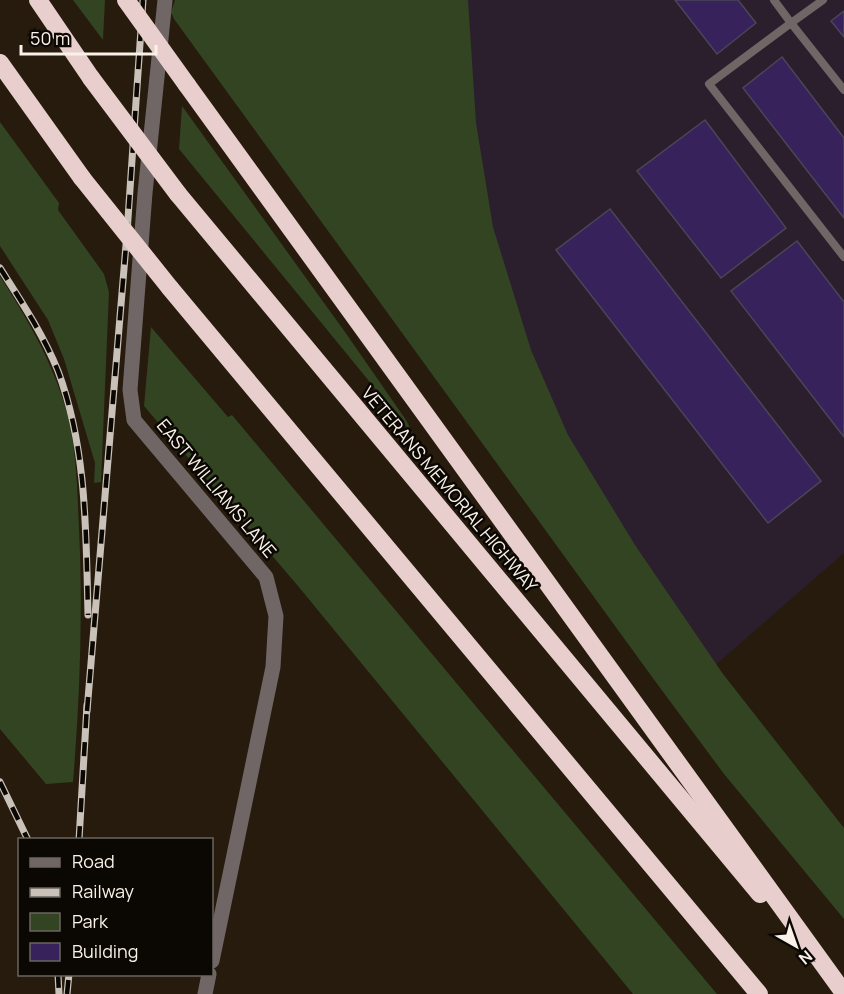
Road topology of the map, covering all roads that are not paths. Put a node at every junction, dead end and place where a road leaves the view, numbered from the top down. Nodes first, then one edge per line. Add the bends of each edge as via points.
1 (38, 0) edge
2 (126, 0) edge
3 (165, 0) edge
4 (774, 0) edge
5 (823, 0) edge
6 (791, 23) junction
7 (0, 63) edge
8 (844, 90) edge
9 (844, 257) edge
10 (213, 956) edge
11 (209, 976) edge
12 (844, 993) edge
13 (205, 994) edge
14 (759, 994) edge

1 - 12 highway, VETERANS MEMORIAL HIGHWAY, bridge via 178,194
2 - 12 highway, bridge
3 - 10 street, EAST WILLIAMS LANE via 130,390 134,420 266,577 276,616 273,667
4 - 6 lane
5 - 6 lane
6 - 8 lane
6 - 9 lane via 709,84
7 - 14 highway, bridge via 82,178 170,288
11 - 13 street

